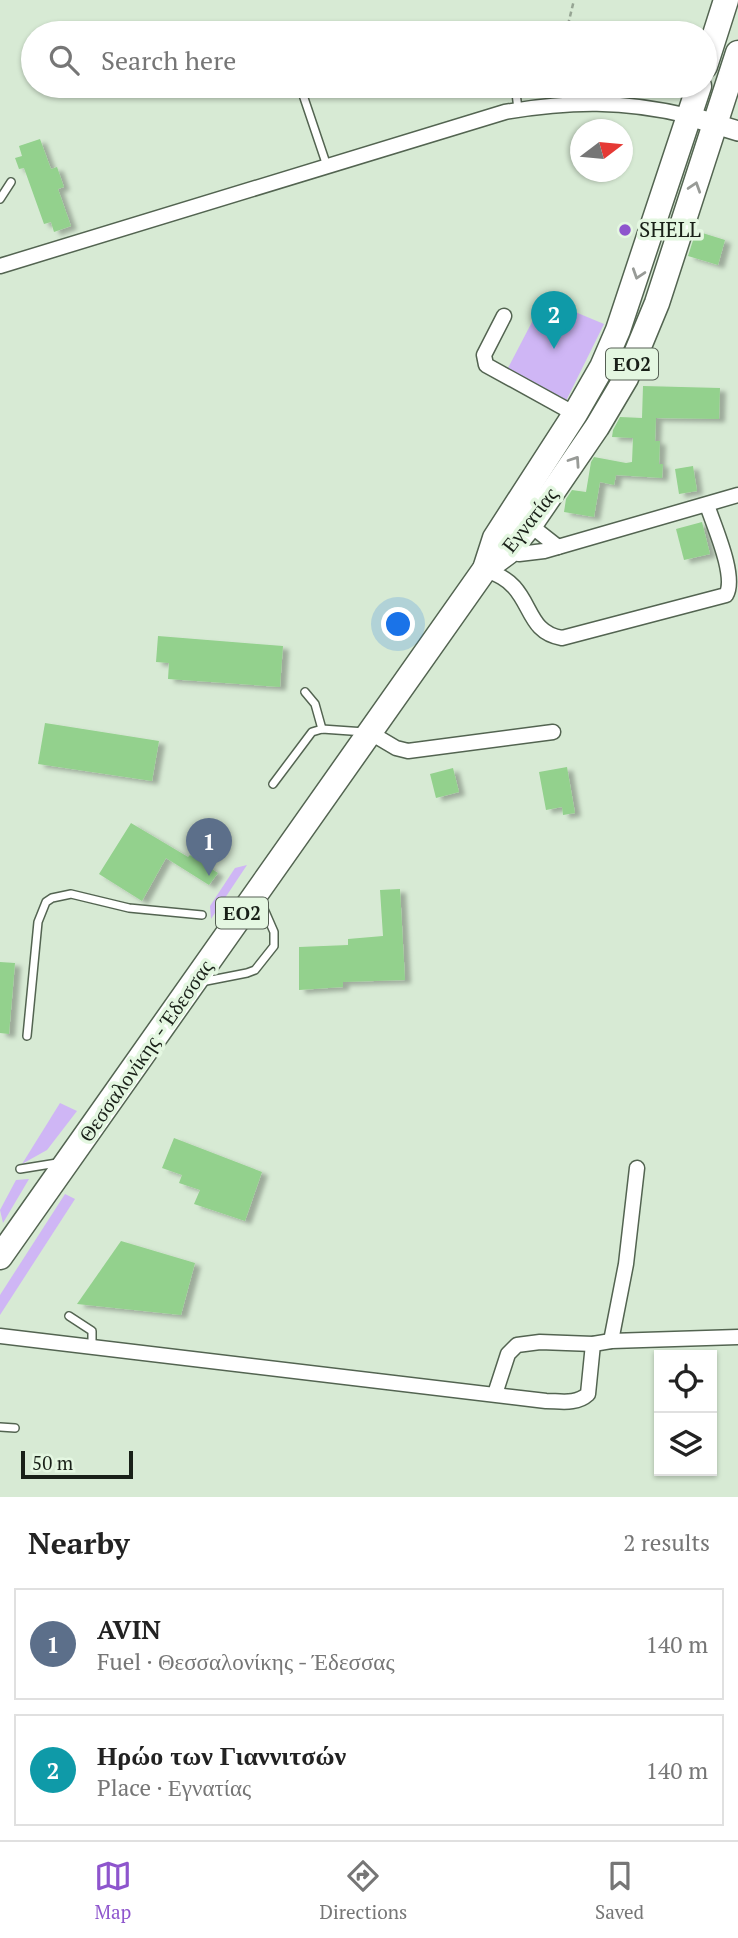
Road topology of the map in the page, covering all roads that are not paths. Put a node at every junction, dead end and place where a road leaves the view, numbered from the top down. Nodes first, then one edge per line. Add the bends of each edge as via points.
1 (726, 0) edge
2 (717, 28) edge
3 (736, 67) edge
4 (304, 98) edge
5 (517, 98) edge
6 (695, 98) edge
7 (518, 110) junction
8 (689, 116) junction
9 (727, 127) edge
10 (327, 166) junction
11 (11, 181) dead end
12 (0, 199) edge
13 (0, 266) edge
14 (504, 316) dead end
15 (575, 414) junction
16 (738, 495) edge
17 (707, 505) junction
18 (530, 525) junction
19 (558, 547) junction
20 (508, 552) junction
21 (485, 569) junction
22 (733, 595) edge
23 (305, 692) dead end
24 (322, 730) junction
25 (369, 732) junction
26 (553, 732) dead end
27 (273, 784) dead end
28 (257, 892) junction
29 (202, 915) dead end
30 (194, 984) junction
31 (27, 1036) dead end
32 (68, 1161) junction
33 (637, 1168) dead end
34 (20, 1169) dead end
35 (0, 1257) edge
36 (69, 1316) dead end
37 (0, 1336) edge
38 (738, 1337) edge
39 (611, 1341) junction
40 (92, 1345) junction
41 (593, 1345) junction
42 (495, 1394) junction
43 (0, 1427) edge
44 (15, 1428) dead end

1 - 2 highway
3 - 9 highway, Εγνατίας / ΕΟ2
4 - 10 lane
5 - 7 lane
6 - 8 highway, Εγνατίας / ΕΟ2
7 - 8 street via 627,104
7 - 10 street
8 - 9 main road
8 -> 15 highway, Εγνατίας / ΕΟ2 via 618,330
18 -> 9 highway, Εγνατίας / ΕΟ2 via 626,378
10 - 13 street
11 - 12 lane
14 - 15 street via 484,355 486,365
15 - 21 highway, Εγνατίας / ΕΟ2 via 495,538
16 - 17 street
17 - 19 street
17 - 22 street
18 - 19 street
18 - 20 highway, Εγνατίας / ΕΟ2
19 - 20 street
20 - 21 highway, Εγνατίας / ΕΟ2
21 - 22 street via 511,584 544,633 562,638
21 - 25 highway, Θεσσαλονίκης - Έδεσσας / ΕΟ2
23 - 24 lane via 315,704
24 - 25 lane
24 - 27 lane via 312,732
25 - 26 street via 408,751
25 - 28 highway, Θεσσαλονίκης - Έδεσσας / ΕΟ2
28 - 30 highway, Θεσσαλονίκης - Έδεσσας / ΕΟ2
28 - 30 lane via 274,932 274,946 247,974
29 - 31 lane via 129,908 71,894 52,898 38,922
30 - 32 highway, Θεσσαλονίκης - Έδεσσας / ΕΟ2
32 - 34 lane
32 - 35 highway, Θεσσαλονίκης - Έδεσσας / ΕΟ2
33 - 39 street
36 - 40 lane via 92,1331
37 - 40 street
38 - 39 street
39 - 41 street
40 - 42 street
41 - 42 street via 517,1345 508,1354
41 - 42 street via 588,1394 582,1399 546,1401
43 - 44 lane

